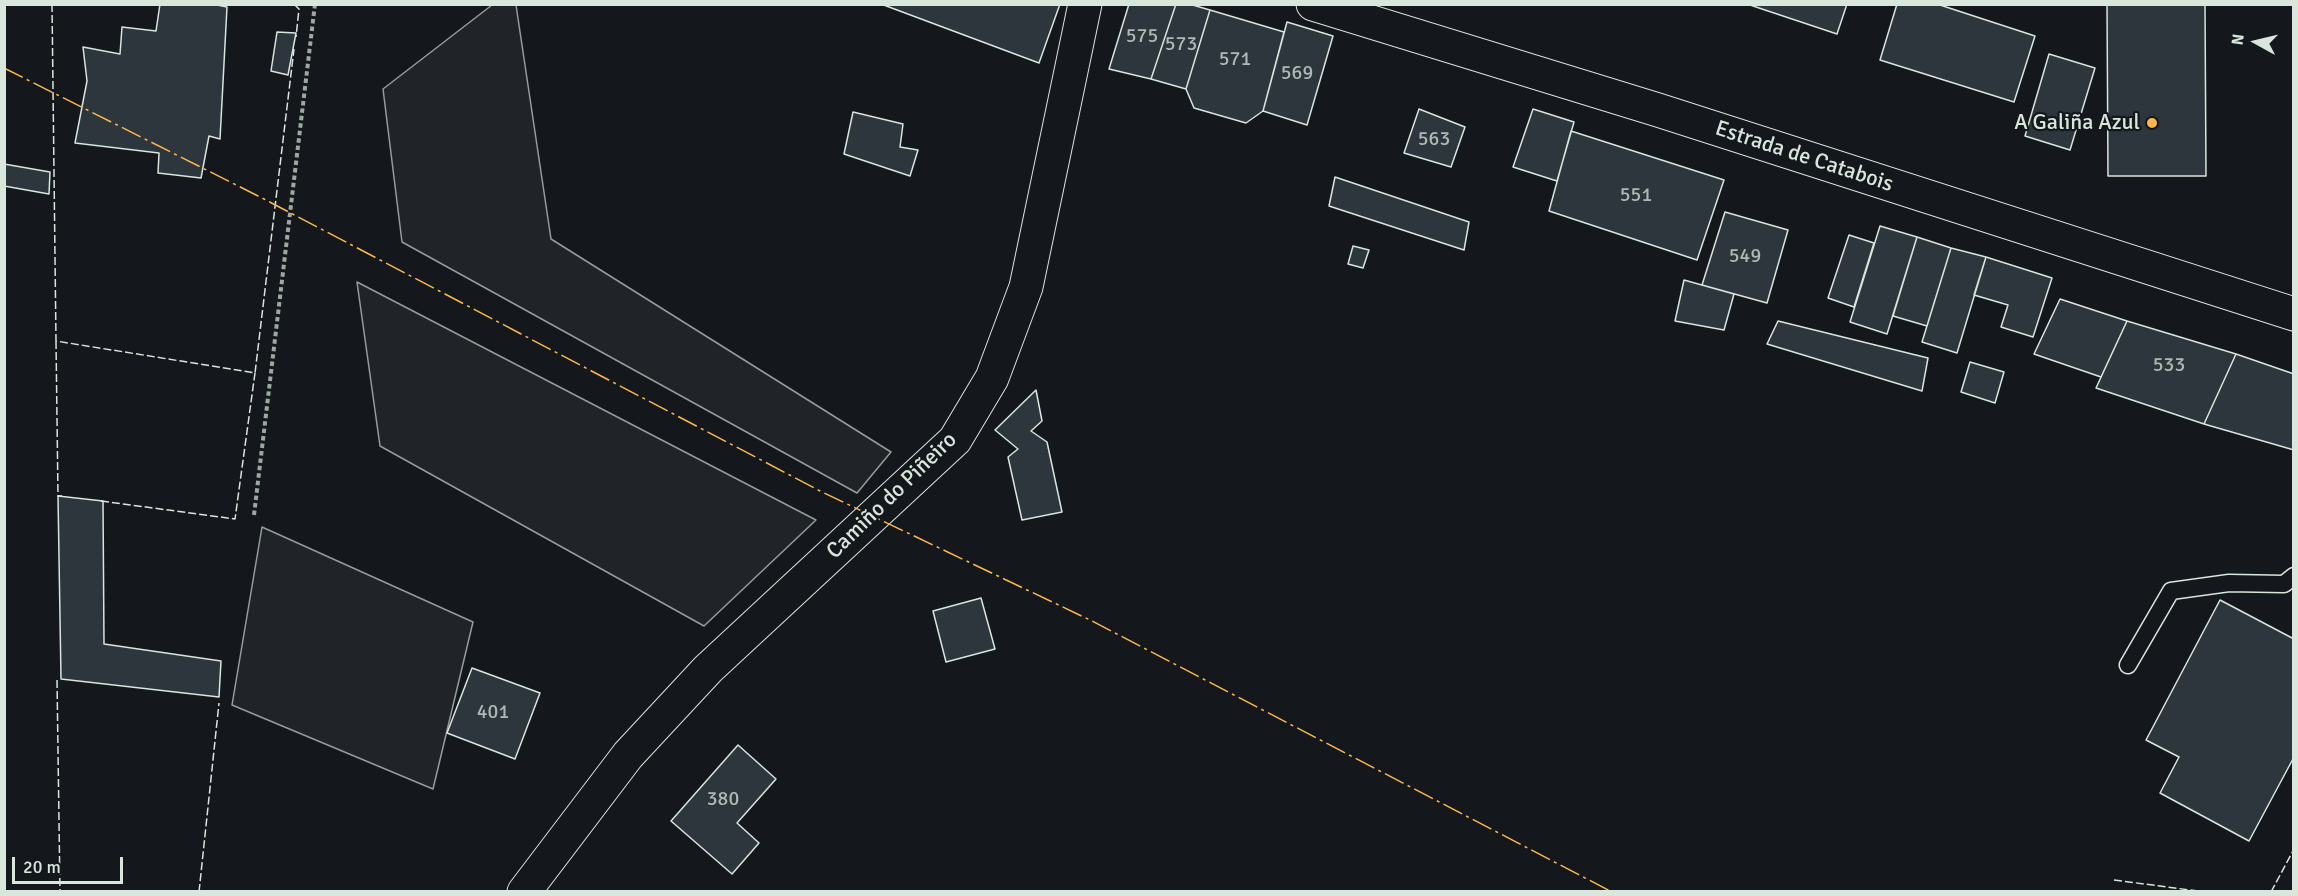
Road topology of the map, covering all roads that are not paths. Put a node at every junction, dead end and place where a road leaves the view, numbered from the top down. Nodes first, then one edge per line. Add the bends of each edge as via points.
1 (1085, 4) edge
2 (1313, 4) edge
3 (2294, 314) edge
4 (2294, 576) edge
5 (2128, 665) dead end
6 (524, 891) edge

1 - 6 street, Camiño do Piñeiro via 1026,287 992,378 955,440 708,669 628,755
2 - 3 street, Estrada de Catabois
4 - 5 lane via 2284,584 2229,583 2171,591

